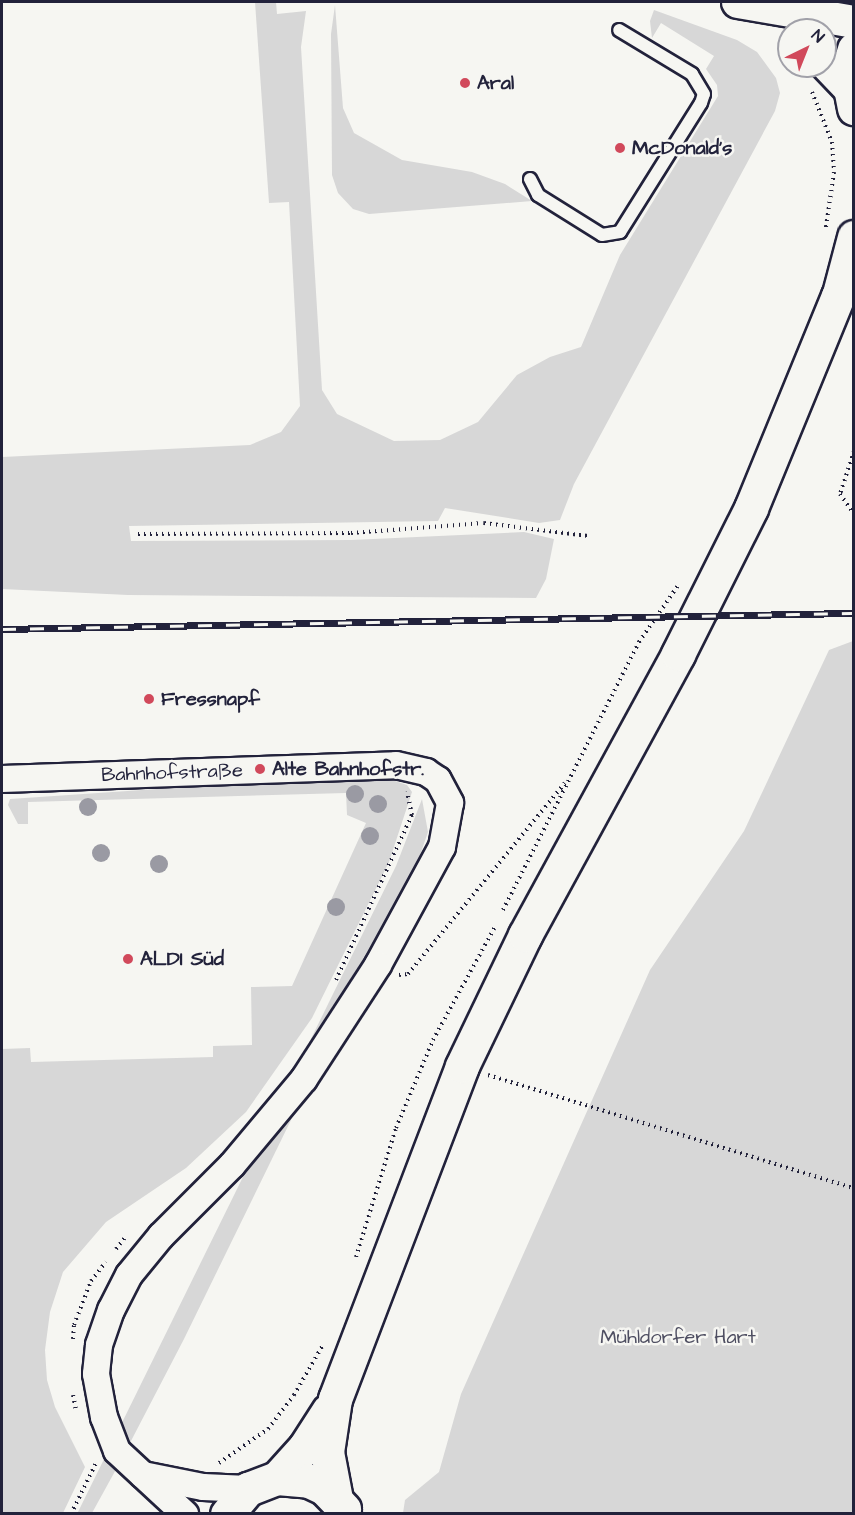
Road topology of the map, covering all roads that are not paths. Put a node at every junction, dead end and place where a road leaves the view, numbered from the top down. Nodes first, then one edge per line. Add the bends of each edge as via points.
1 (743, 3) edge
2 (854, 22) edge
3 (777, 23) edge
4 (619, 30) dead end
5 (854, 49) edge
6 (833, 85) edge
7 (530, 179) dead end
8 (840, 233) edge
9 (846, 283) edge
10 (2, 779) edge
11 (335, 1399) junction
12 (139, 1475) junction
13 (251, 1494) edge
14 (341, 1506) edge
15 (185, 1514) edge

1 - 2 street
1 - 3 street
4 - 7 lane via 700,82 704,94 701,104 620,232 602,235 537,195
5 - 6 main road
8 - 9 main road
9 - 11 main road via 752,508 678,654 525,935 462,1066
10 - 12 street, Bahnhofstraße via 396,765 426,772 438,780 450,803 441,847 378,965 304,1079 232,1165 161,1236 129,1275 111,1310 99,1345 96,1374 104,1417 117,1451
11 - 13 main road via 305,1447
11 - 14 main road via 327,1452
12 - 13 street
12 - 15 street
13 - 14 main road via 309,1481

